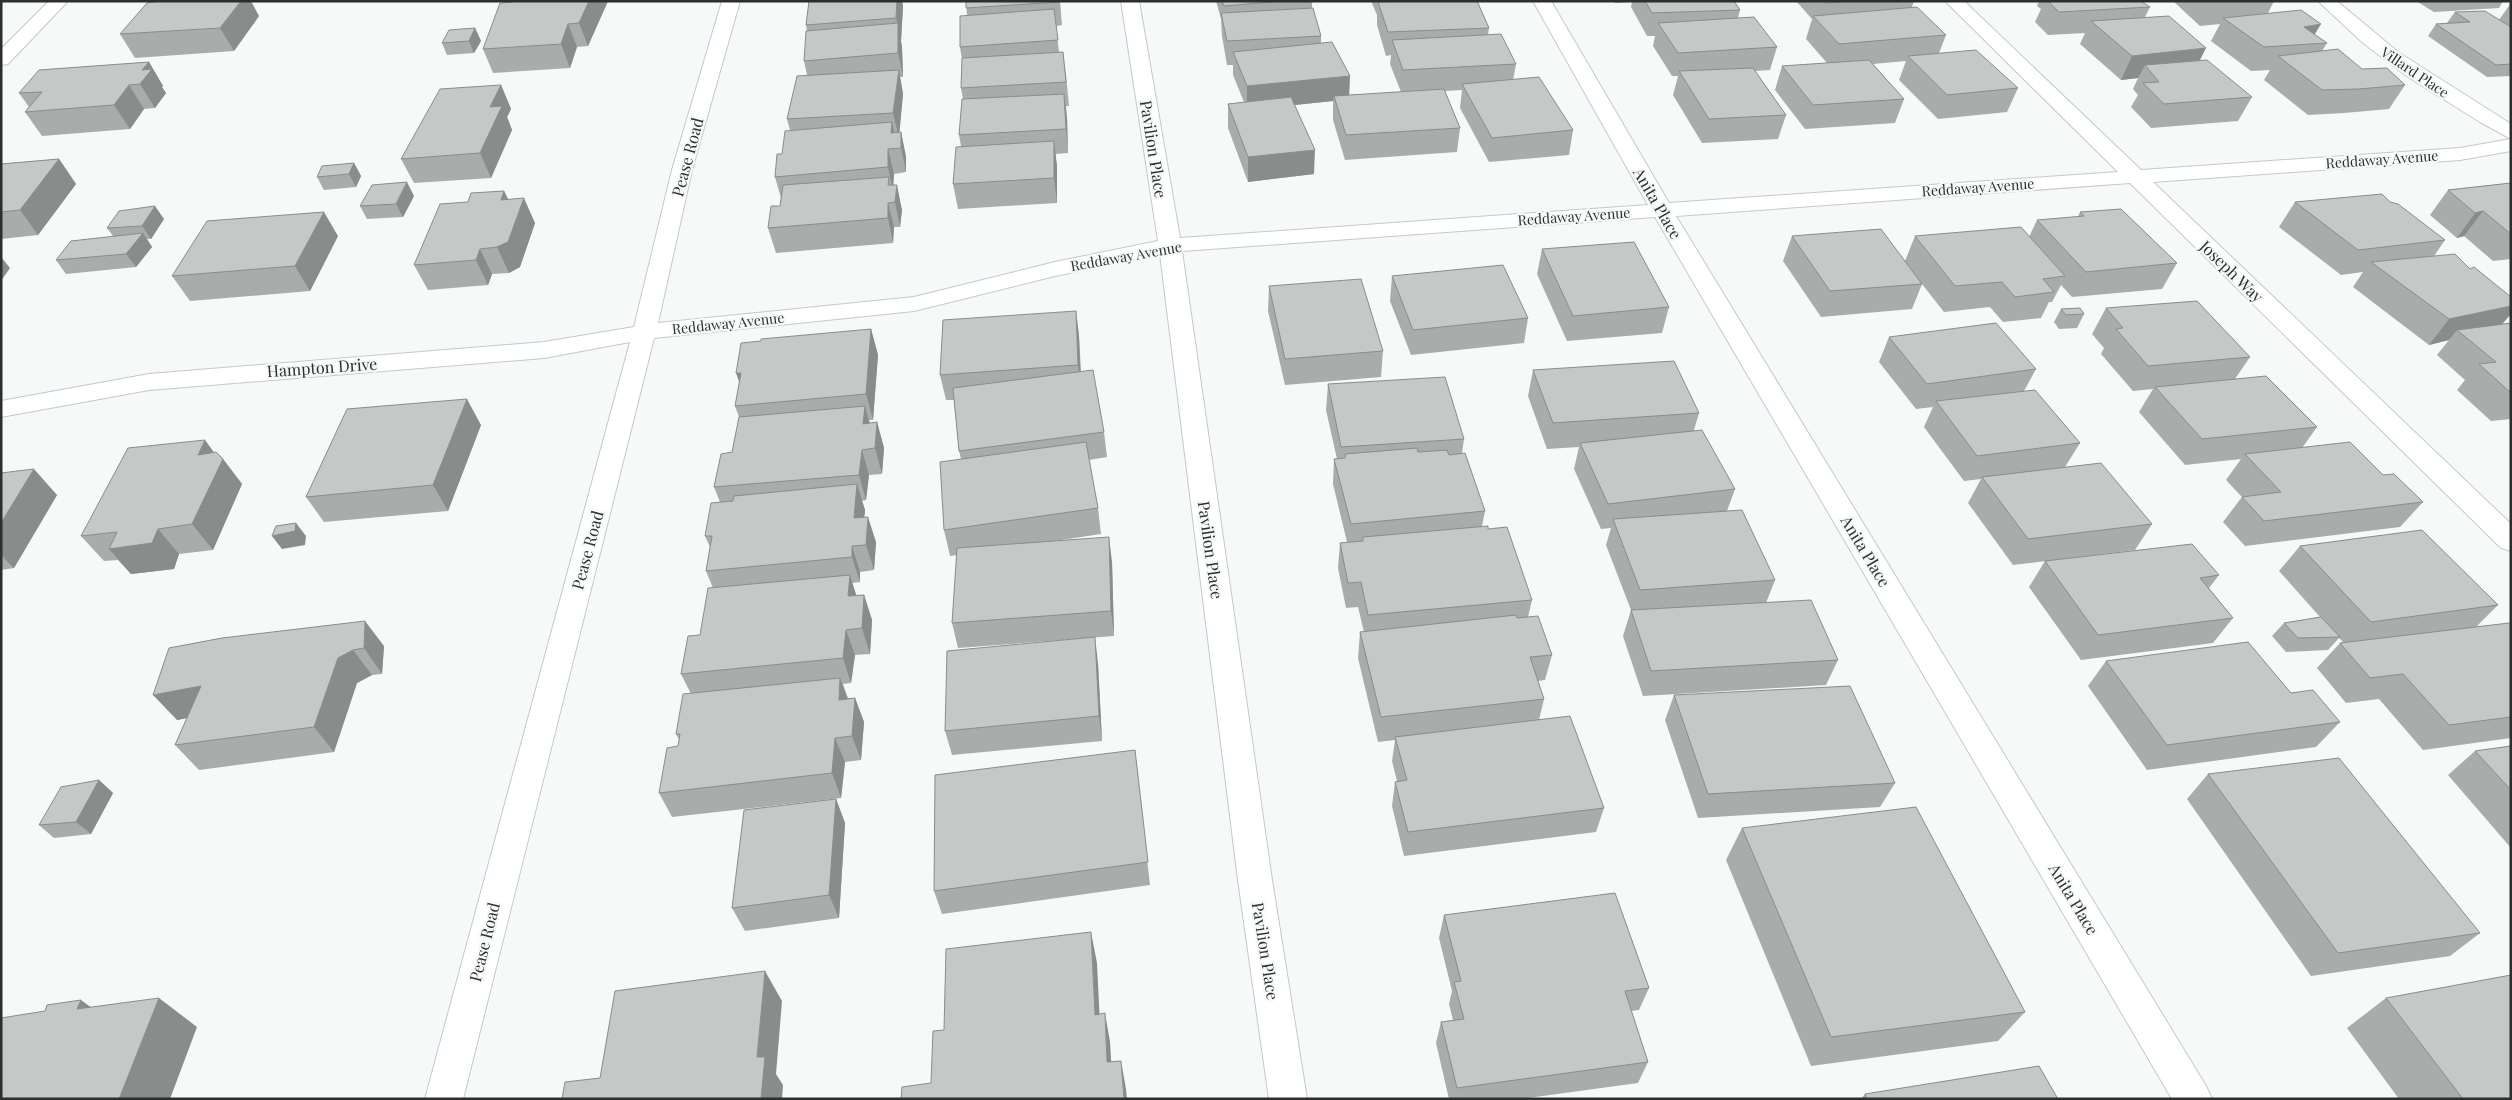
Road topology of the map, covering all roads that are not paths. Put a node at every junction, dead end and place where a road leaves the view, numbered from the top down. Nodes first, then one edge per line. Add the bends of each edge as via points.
1 (59, 1) edge
2 (730, 1) edge
3 (1130, 1) edge
4 (1542, 1) edge
5 (1954, 1) edge
6 (2327, 1) edge
7 (1, 60) edge
8 (2511, 133) edge
9 (2511, 145) edge
10 (2133, 176) junction
11 (1662, 210) junction
12 (1170, 245) junction
13 (644, 332) junction
14 (1, 409) edge
15 (2511, 540) edge
16 (444, 1099) edge
17 (1288, 1099) edge
18 (2193, 1099) edge

1 - 7 street
2 - 13 street, Pease Road via 682,170
3 - 12 street, Pavilion Place
4 - 11 street, Anita Place
5 - 10 street, Joseph Way
6 - 8 street, Villard Place via 2378,48
9 - 10 street, Reddaway Avenue via 2460,154
10 - 11 street, Reddaway Avenue
10 - 15 street, Joseph Way
11 - 12 street, Reddaway Avenue
11 - 18 street, Anita Place
12 - 13 street, Reddaway Avenue via 914,304
12 - 17 street, Pavilion Place
13 - 14 street, Hampton Drive via 544,350 149,382
13 - 16 street, Pease Road

